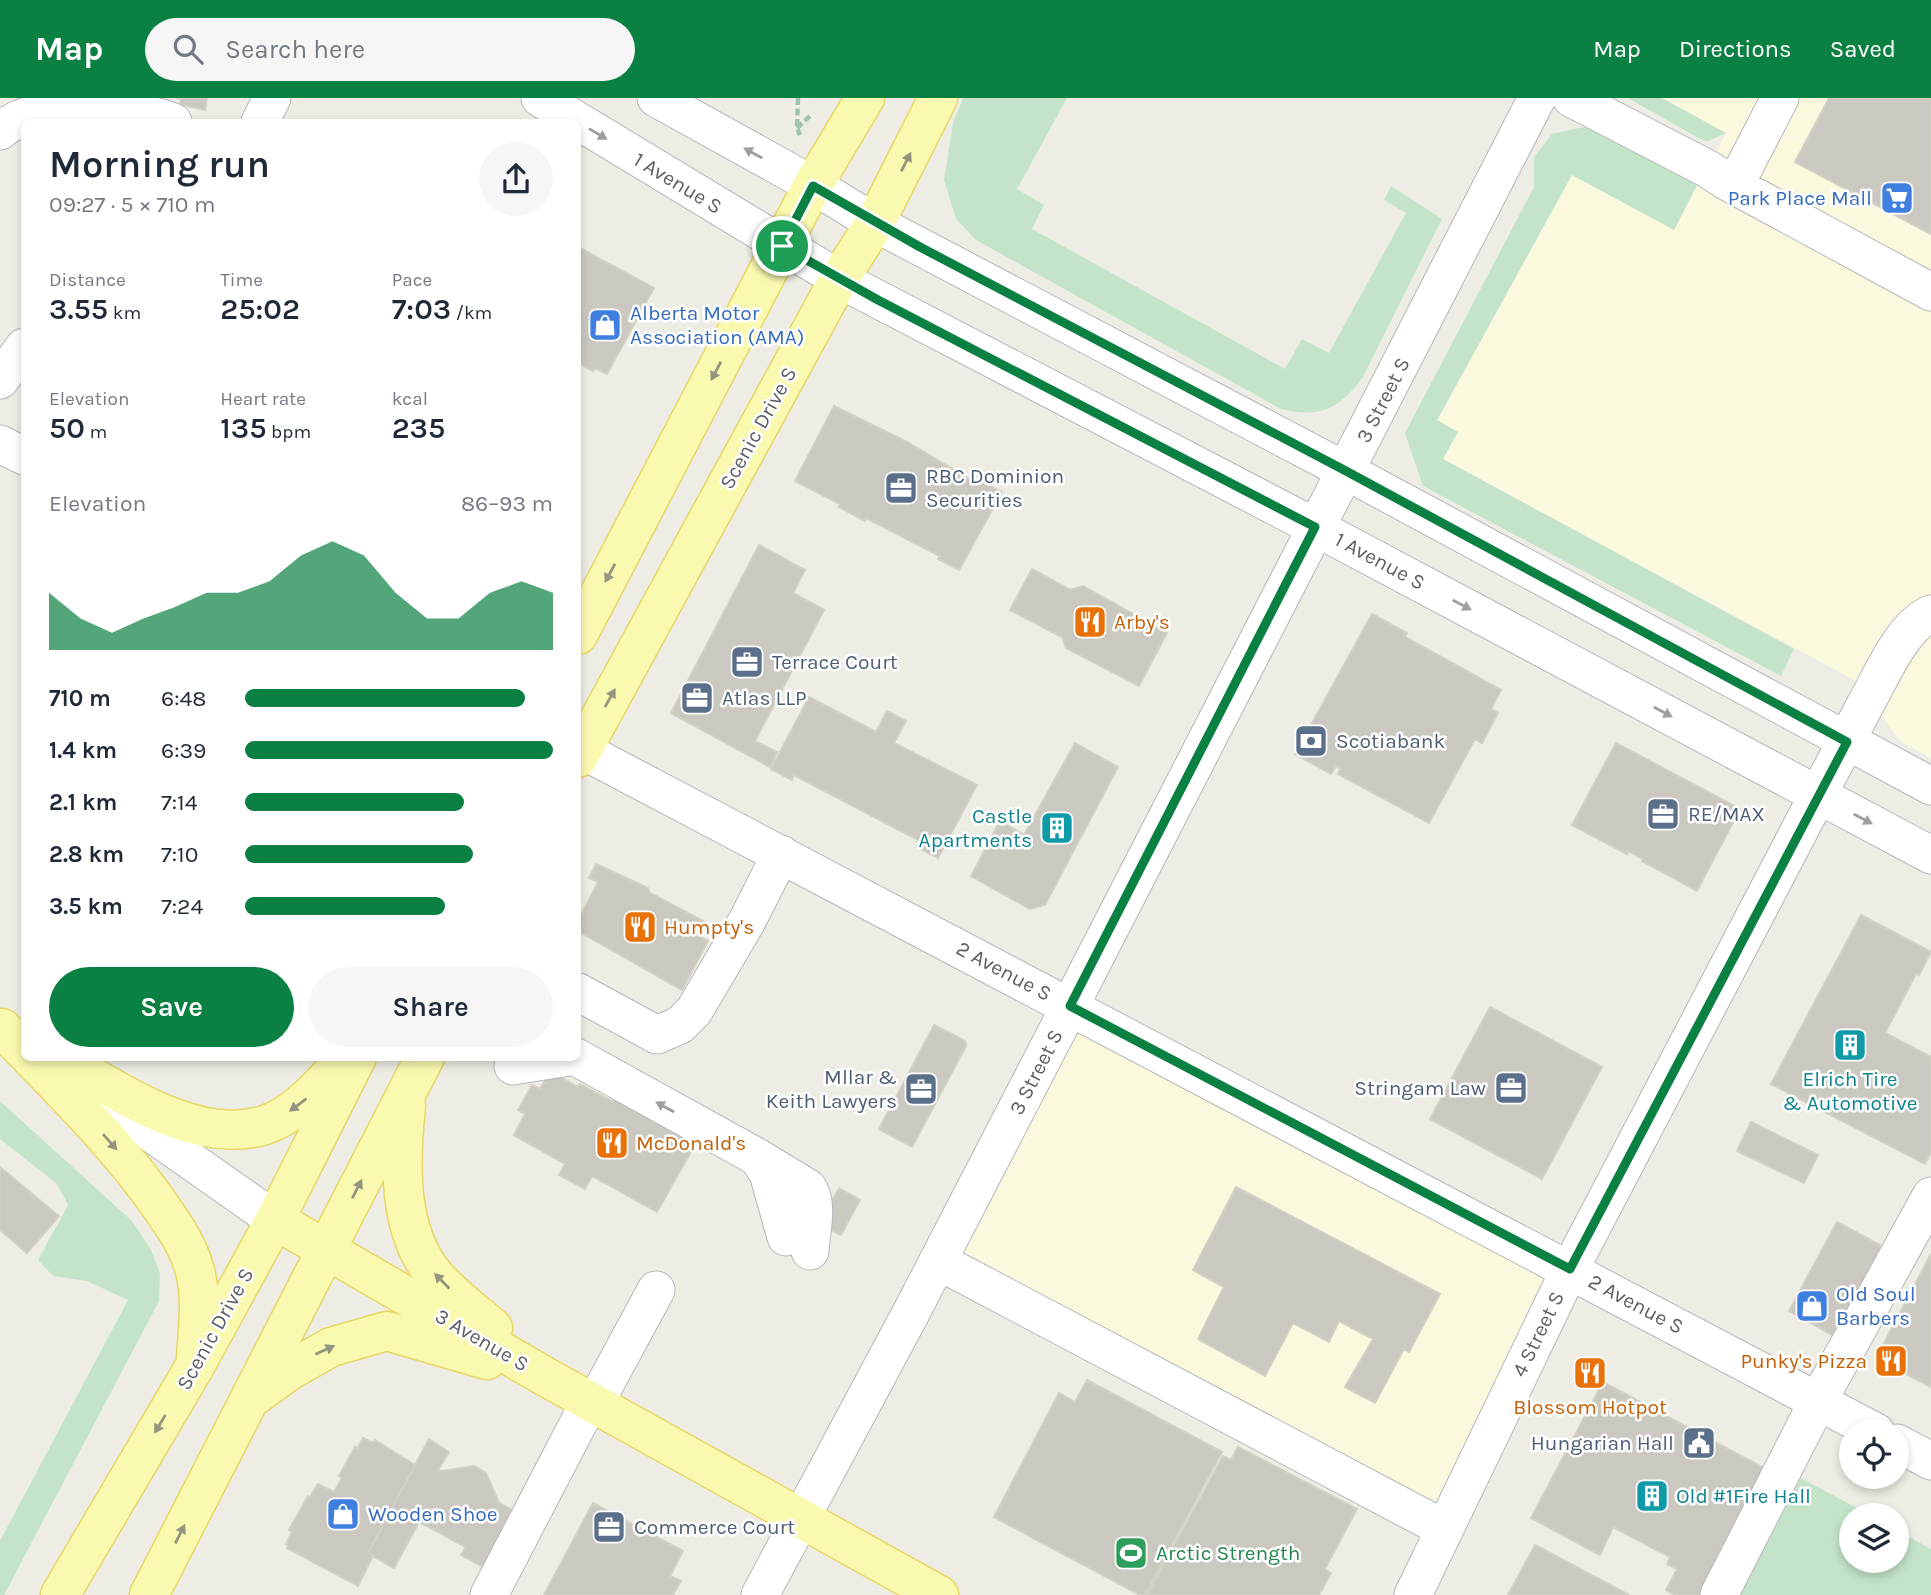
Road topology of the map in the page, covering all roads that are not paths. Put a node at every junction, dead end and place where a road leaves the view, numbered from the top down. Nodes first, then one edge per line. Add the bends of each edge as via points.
1 (272, 98) edge
2 (540, 98) edge
3 (656, 98) edge
4 (865, 98) edge
5 (938, 98) edge
6 (1537, 98) edge
7 (1571, 98) edge
8 (1780, 98) edge
9 (164, 119) edge
10 (262, 119) edge
11 (574, 119) edge
12 (581, 123) edge
13 (0, 131) edge
14 (1735, 185) junction
15 (813, 186) junction
16 (875, 223) junction
17 (782, 246) junction
18 (839, 279) junction
19 (1931, 292) edge
20 (21, 351) edge
21 (0, 380) edge
22 (0, 444) edge
23 (21, 454) edge
24 (1346, 471) junction
25 (1315, 527) junction
26 (1931, 614) edge
27 (581, 629) edge
28 (1847, 742) junction
29 (581, 748) edge
30 (581, 753) edge
31 (1931, 786) edge
32 (1819, 795) junction
33 (781, 854) junction
34 (1931, 855) edge
35 (581, 994) edge
36 (1070, 1006) junction
37 (581, 1060) edge
38 (34, 1061) edge
39 (49, 1061) edge
40 (64, 1061) edge
41 (343, 1061) edge
42 (355, 1061) edge
43 (544, 1061) edge
44 (513, 1066) dead end
45 (416, 1073) edge
46 (1931, 1196) edge
47 (275, 1220) junction
48 (798, 1244) dead end
49 (326, 1250) junction
50 (938, 1261) junction
51 (1570, 1269) junction
52 (656, 1290) dead end
53 (195, 1366) junction
54 (546, 1377) junction
55 (1818, 1401) junction
56 (248, 1402) junction
57 (592, 1402) junction
58 (1852, 1419) edge
59 (1909, 1449) edge
60 (1931, 1461) edge
61 (800, 1519) junction
62 (1445, 1529) junction
63 (60, 1595) edge
64 (149, 1595) edge
65 (489, 1595) edge
66 (760, 1595) edge
67 (939, 1595) edge
68 (1413, 1595) edge
69 (1720, 1595) edge

1 - 10 street
2 -> 11 street, 1 Avenue S
15 -> 3 street
4 - 15 main road
16 -> 5 main road, Scenic Drive S
6 - 24 street, 3 Street S
7 - 14 street
8 - 14 street
9 - 13 street via 90,106 29,115
12 -> 17 street, 1 Avenue S
14 - 19 street
15 - 16 street
15 - 17 main road
16 - 18 main road, Scenic Drive S
16 - 24 street
17 - 18 street, 1 Avenue S
17 -> 27 main road
18 - 25 street, 1 Avenue S
29 -> 18 main road, Scenic Drive S
20 - 21 street
22 - 23 street
24 - 25 street, 3 Street S
24 - 28 street
25 -> 32 street, 1 Avenue S
25 - 36 street, 3 Street S
26 - 28 street, 4 Street S via 1909,631
28 - 31 street
28 - 32 street, 4 Street S
30 - 33 street, 2 Avenue S
32 -> 34 street, 1 Avenue S
32 - 51 street, 4 Street S
33 - 35 street via 694,1011 680,1024 657,1035
33 - 36 street, 2 Avenue S
36 - 50 street, 3 Street S
36 - 51 street, 2 Avenue S
48 -> 37 street via 757,1157
38 -> 53 main road via 133,1169 184,1241 195,1272 199,1314
39 - 47 street, 3 Avenue S
41 -> 40 main road via 316,1091 282,1116 264,1125 226,1130 159,1112
42 - 47 main road, Scenic Drive S
43 - 44 street
49 -> 45 main road
54 -> 45 main road via 436,1277 416,1246 407,1214 402,1146
46 - 55 street
47 - 49 main road, 3 Avenue S
47 - 53 main road, Scenic Drive S
49 - 54 main road, 3 Avenue S
49 - 56 main road
50 - 61 street, 3 Street S
50 - 62 street
51 - 55 street, 2 Avenue S
51 - 62 street, 4 Street S
52 - 57 street
53 -> 63 main road, Scenic Drive S
56 -> 54 main road via 308,1358 387,1331
54 - 57 main road, 3 Avenue S
55 - 58 street, 2 Avenue S
55 - 69 street
64 -> 56 main road
57 - 61 main road, 3 Avenue S
57 - 65 street
59 - 60 street
61 - 66 street, 3 Street S
61 - 67 main road, 3 Avenue S
62 - 68 street, 4 Street S

